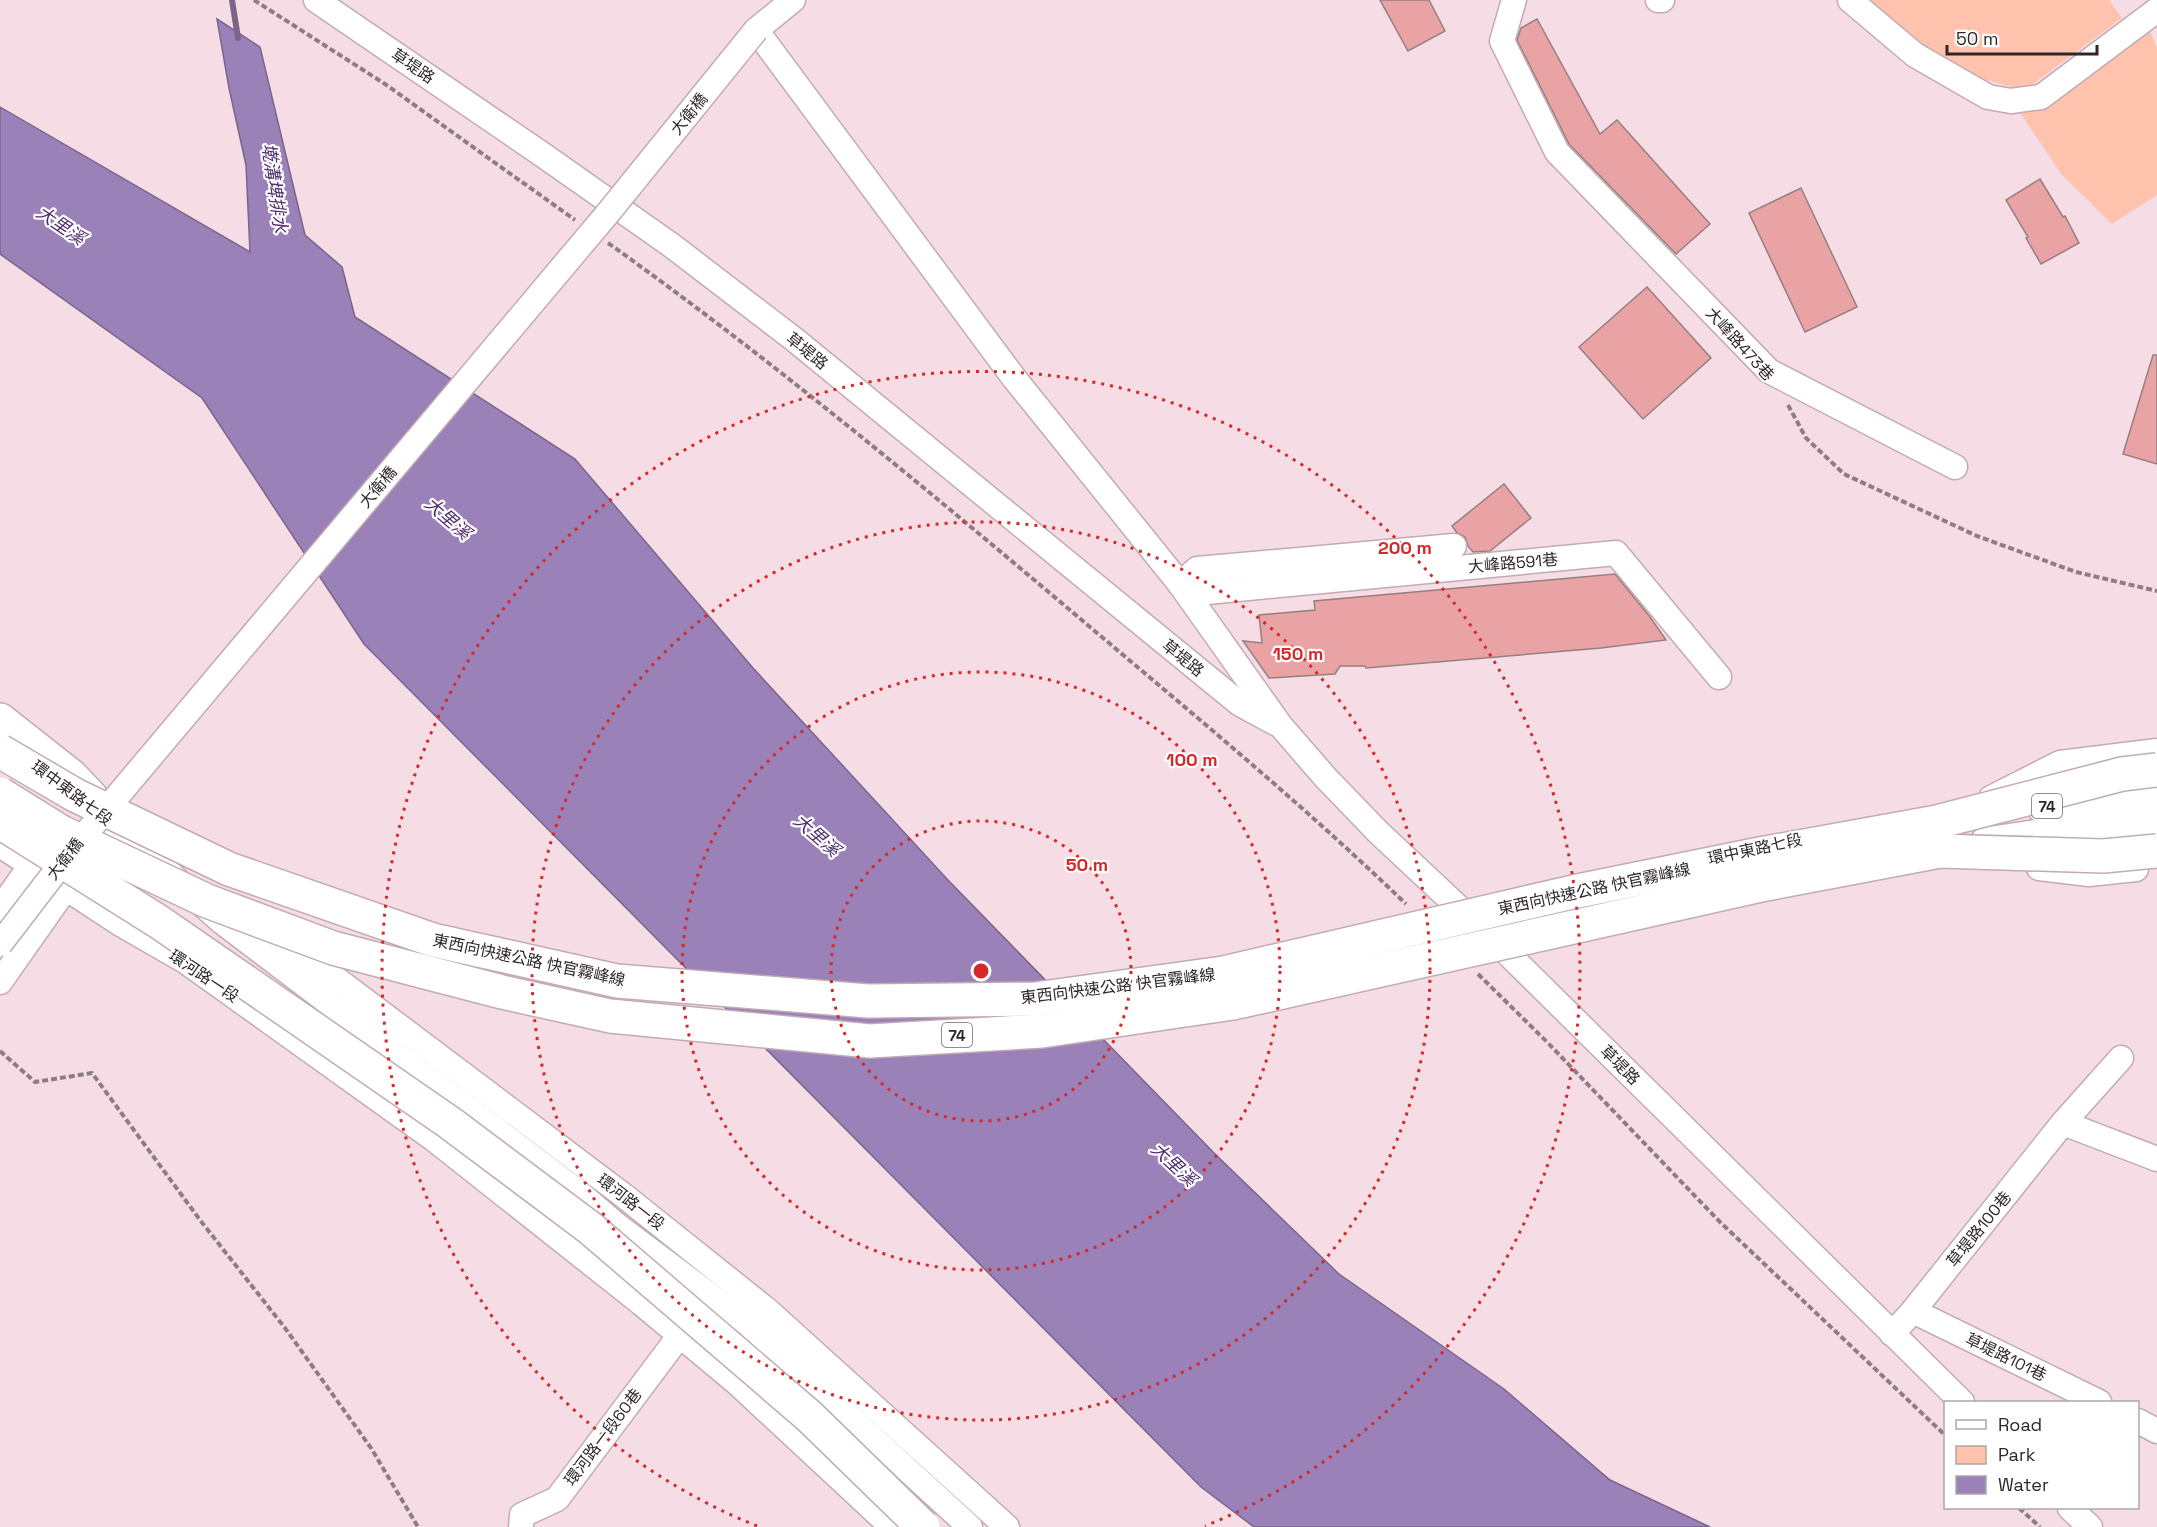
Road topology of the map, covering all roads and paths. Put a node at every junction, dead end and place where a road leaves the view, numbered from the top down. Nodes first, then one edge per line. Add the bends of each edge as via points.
1 (254, 0) edge
2 (316, 0) edge
3 (793, 0) edge
4 (1514, 0) edge
5 (1850, 0) edge
6 (2157, 10) edge
7 (756, 30) junction
8 (580, 223) dead end
9 (600, 237) dead end
10 (1769, 370) junction
11 (1955, 467) dead end
12 (1454, 546) dead end
13 (1180, 584) junction
14 (2157, 591) edge
15 (1719, 677) dead end
16 (0, 720) edge
17 (1280, 725) junction
18 (0, 738) edge
19 (0, 751) edge
20 (2157, 752) edge
21 (0, 763) edge
22 (2157, 770) edge
23 (2157, 784) edge
24 (0, 794) edge
25 (2157, 794) edge
26 (1976, 805) junction
27 (0, 822) edge
28 (2157, 822) edge
29 (120, 830) junction
30 (1939, 836) junction
31 (2157, 836) edge
32 (0, 845) edge
33 (2157, 851) edge
34 (1980, 859) junction
35 (31, 865) junction
36 (2157, 867) edge
37 (66, 888) junction
38 (0, 909) edge
39 (1411, 909) dead end
40 (1464, 912) junction
41 (222, 922) junction
42 (0, 944) edge
43 (1502, 948) junction
44 (1471, 968) dead end
45 (0, 982) edge
46 (0, 1051) edge
47 (2121, 1058) dead end
48 (2063, 1123) junction
49 (2157, 1159) edge
50 (1914, 1311) junction
51 (1892, 1334) junction
52 (680, 1335) junction
53 (735, 1382) junction
54 (1961, 1401) edge
55 (2097, 1401) edge
56 (2139, 1422) edge
57 (2157, 1431) edge
58 (1944, 1434) edge
59 (2020, 1509) edge
60 (2071, 1509) edge
61 (418, 1527) edge
62 (521, 1527) edge
63 (892, 1527) edge
64 (922, 1527) edge
65 (970, 1527) edge
66 (1007, 1527) edge
67 (2040, 1527) edge
68 (2090, 1527) edge

1 - 8 path via 386,84
2 - 17 street, 草堤路 via 671,245 795,340 1240,704
3 - 7 street, 大衛橋
4 - 10 street, 大峰路473巷 via 1502,41 1557,152
5 - 6 street via 1916,55 1988,97 2011,101 2041,97
7 - 13 street, 草堤路 via 1014,378
7 - 42 street, 大衛橋, bridge via 609,213 72,850
9 - 39 path via 782,373 980,534 1297,803
10 - 11 street
10 - 14 path, 大峰路473巷 via 1806,438 1844,474 1977,536 2076,572
12 - 13 street via 1197,569
13 - 15 street, 大峰路591巷 via 1207,592 1616,553
13 - 17 street, 草堤路
16 - 29 highway, bridge via 71,776
17 - 40 street, 草堤路 via 1378,832
18 - 29 street, 環中東路七段
19 - 30 highway, 東西向快速公路 快官霧峰線 / 74, bridge via 75,795 229,869 433,940 617,981 868,1001 1035,999 1223,974 1573,892 1760,854
20 - 26 street, 環中東路七段 via 2060,763
21 - 29 street, 環中東路七段
22 - 30 highway, bridge via 2122,774
23 - 26 street, 環中東路七段
24 - 30 highway, 東西向快速公路 快官霧峰線 / 74, bridge via 61,832 207,901 333,948 610,1016 870,1041 1042,1031 1233,1003 1766,884
25 - 30 highway, 東西向快速公路 快官霧峰線 / 74, bridge via 2073,801
26 - 40 street, 環中東路七段 via 1759,847
27 - 64 highway, bridge via 188,942 450,1123 590,1228 809,1416
28 - 30 highway, 東西向快速公路 快官霧峰線 / 74, bridge via 2060,833
29 - 41 street, 環河路一段
30 - 33 highway, bridge via 2103,856
31 - 34 street
32 - 35 street
34 - 36 street via 2089,874
34 - 43 street via 1941,858 1767,889
35 - 37 street
35 - 38 street
37 - 45 street
37 - 52 street, 環河路一段 via 185,961 435,1140
40 - 43 street, 草堤路
41 - 65 street, 環河路一段 via 747,1323
41 - 66 street, 環河路一段 via 281,947 339,981 622,1194 767,1310
43 - 51 street, 草堤路
44 - 58 path via 1720,1222
46 - 61 path via 35,1082 92,1073 371,1448
47 - 48 street, 草堤路100巷
48 - 49 street
48 - 50 street, 草堤路100巷
50 - 51 street, 草堤路100巷
50 - 55 street, 草堤路101巷
51 - 54 street, 草堤路
52 - 53 street, 環河路一段
52 - 62 street, 環河路一段60巷 via 557,1499 522,1515
53 - 63 street, 環河路一段
53 - 64 street, 環河路一段 via 791,1418 851,1475
56 - 57 street
59 - 67 path
60 - 68 street

